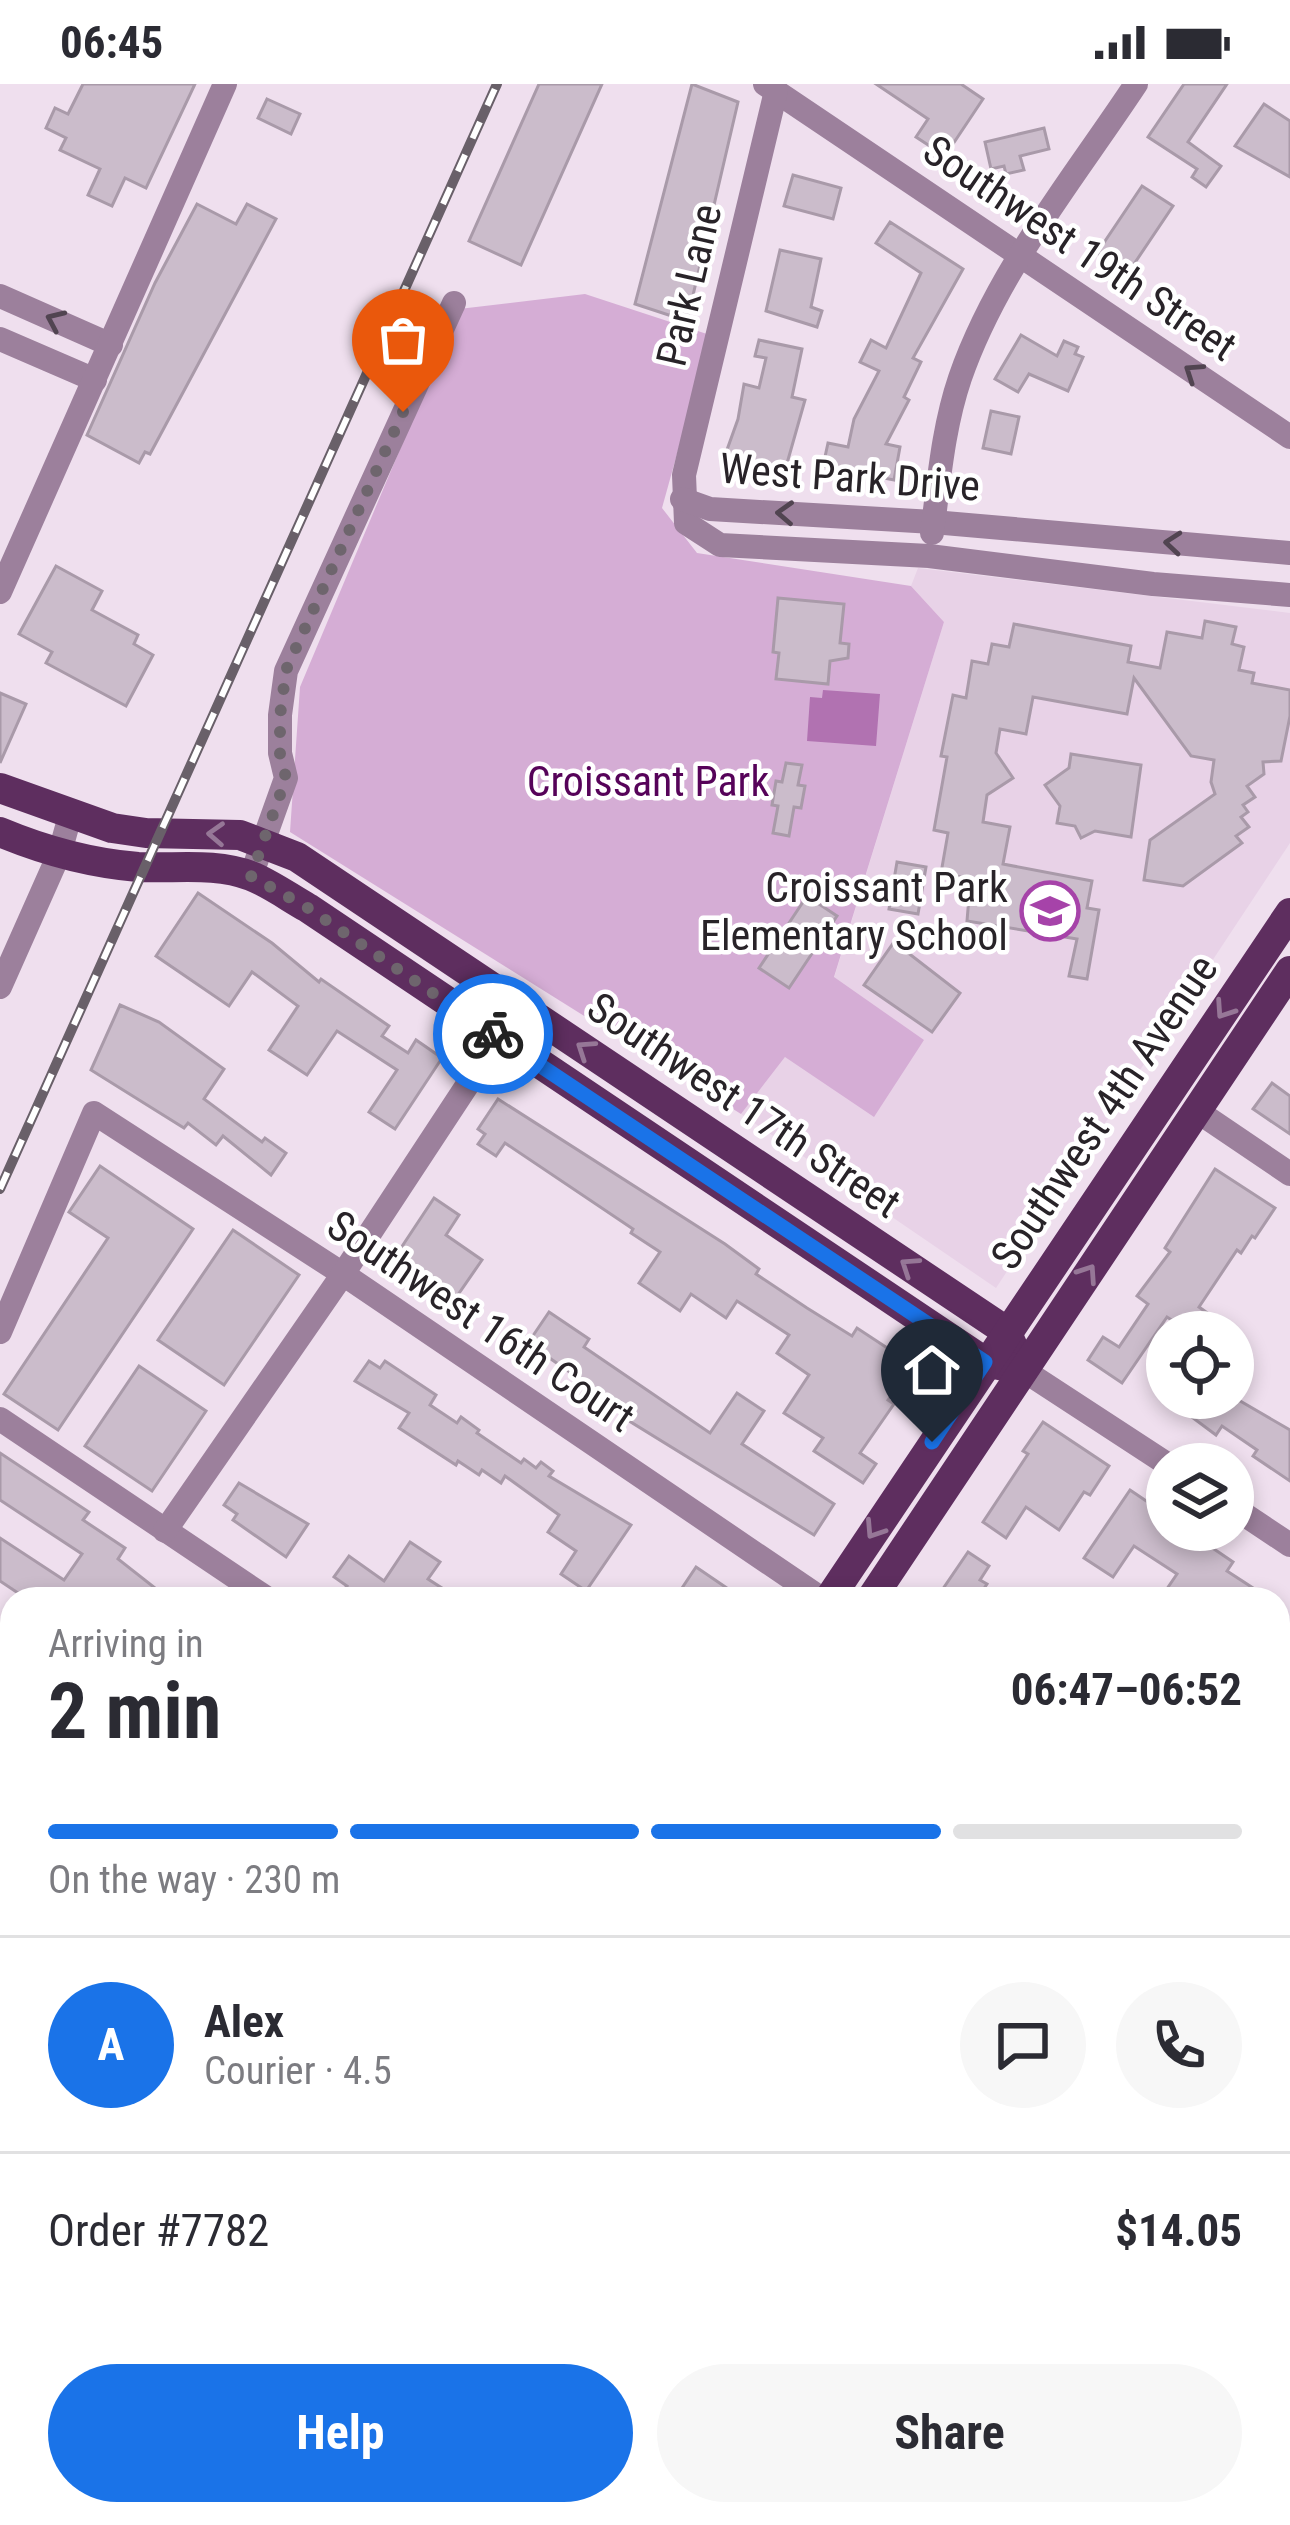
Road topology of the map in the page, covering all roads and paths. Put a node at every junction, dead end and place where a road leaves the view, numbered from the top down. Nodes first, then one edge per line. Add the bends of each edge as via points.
1 (225, 84) edge
2 (1136, 84) edge
3 (771, 87) edge
4 (1022, 255) junction
5 (0, 296) edge
6 (454, 303) dead end
7 (0, 339) edge
8 (111, 345) junction
9 (95, 380) junction
10 (1290, 437) edge
11 (682, 499) junction
12 (934, 522) junction
13 (1290, 553) edge
14 (929, 556) junction
15 (0, 592) edge
16 (1290, 595) edge
17 (0, 788) edge
18 (70, 816) junction
19 (0, 832) edge
20 (263, 842) junction
21 (60, 852) junction
22 (251, 876) junction
23 (1290, 914) edge
24 (1290, 971) edge
25 (0, 987) edge
26 (520, 1005) junction
27 (500, 1038) junction
28 (1197, 1112) junction
29 (1290, 1174) edge
30 (343, 1274) junction
31 (1006, 1331) junction
32 (0, 1332) edge
33 (985, 1362) junction
34 (1023, 1370) junction
35 (0, 1419) edge
36 (1146, 1450) edge
37 (1254, 1522) edge
38 (165, 1531) junction
39 (1290, 1545) edge
40 (250, 1587) edge
41 (807, 1587) edge
42 (833, 1587) edge
43 (879, 1587) edge

1 - 8 street
2 - 4 street
3 - 4 street, Southwest 19th Street
3 - 11 street, Park Lane
10 -> 4 street, Southwest 19th Street
4 - 12 street via 959,381
8 -> 5 street
6 - 20 street via 286,670 286,778
7 - 9 street
8 - 9 street
9 - 15 street
12 -> 11 street, West Park Drive via 710,509
11 - 14 street, West Park Drive via 686,523 720,545
13 -> 12 street, West Park Drive
12 - 14 street
14 - 16 street, West Park Drive
17 - 18 main road, Southwest 17th Street
20 -> 18 main road, Southwest 17th Street via 146,833
18 - 21 street
19 - 21 main road, Southwest 17th Street
20 - 22 street
20 - 26 main road, Southwest 17th Street via 297,856
21 - 22 main road, Southwest 17th Street
21 - 25 street
22 - 27 main road, Southwest 17th Street
23 -> 31 main road, Southwest 4th Avenue
24 - 28 main road, Southwest 4th Avenue
26 - 27 street
31 -> 26 main road, Southwest 17th Street
27 - 30 street
27 - 33 main road, Southwest 17th Street
28 - 29 street
34 -> 28 main road, Southwest 4th Avenue
30 - 32 street, Southwest 16th Court via 94,1113
30 - 38 street
30 - 41 street, Southwest 16th Court
31 - 33 main road, Southwest 4th Avenue
31 - 34 main road
33 - 34 main road, Southwest 17th Street
33 -> 42 main road, Southwest 4th Avenue
34 - 36 street, Southwest 17th Street
34 - 43 main road, Southwest 4th Avenue
35 - 38 street
37 - 39 street
38 - 40 street

